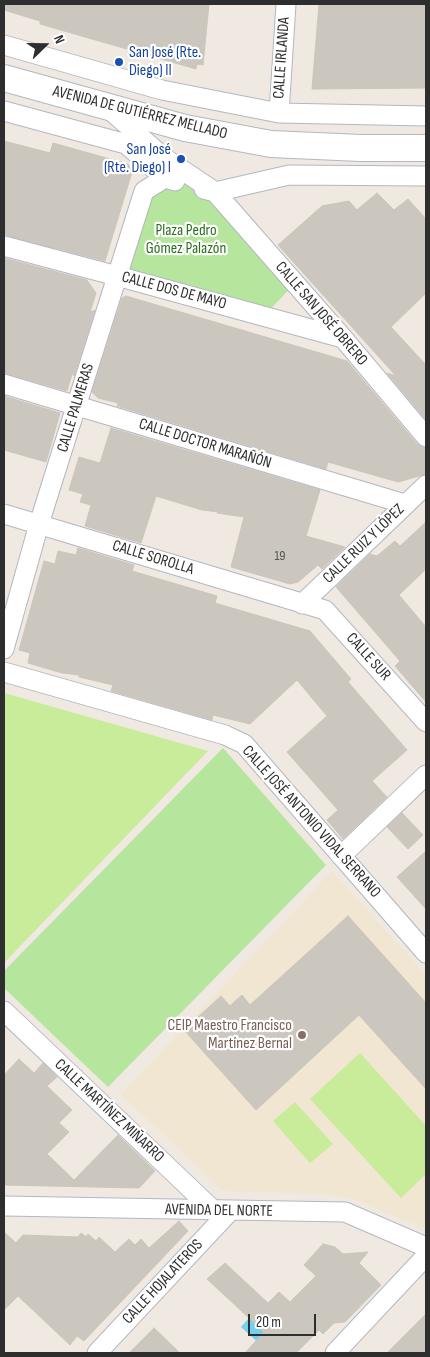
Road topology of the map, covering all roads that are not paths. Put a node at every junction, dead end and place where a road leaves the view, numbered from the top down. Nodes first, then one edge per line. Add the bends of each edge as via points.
1 (286, 4) edge
2 (4, 45) edge
3 (4, 78) edge
4 (105, 106) junction
5 (4, 111) edge
6 (279, 112) junction
7 (426, 116) edge
8 (426, 148) edge
9 (426, 176) edge
10 (165, 178) junction
11 (214, 192) junction
12 (4, 246) edge
13 (117, 276) junction
14 (343, 338) junction
15 (4, 384) edge
16 (77, 405) junction
17 (426, 437) edge
18 (426, 484) edge
19 (405, 504) junction
20 (4, 514) edge
21 (39, 524) junction
22 (302, 604) junction
23 (4, 649) edge
24 (4, 672) edge
25 (426, 722) edge
26 (426, 775) edge
27 (341, 856) junction
28 (426, 953) edge
29 (4, 1011) edge
30 (4, 1206) edge
31 (222, 1211) junction
32 (426, 1247) edge
33 (426, 1256) edge
34 (97, 1353) edge
35 (335, 1353) edge

1 - 6 street, CALLE IRLANDA
2 - 6 street, AVENIDA DE GUTIÉRREZ MELLADO via 162,90
3 - 4 main road, AVENIDA DE GUTIÉRREZ MELLADO
4 - 8 main road, AVENIDA DE GUTIÉRREZ MELLADO via 185,128 272,144
4 - 11 street, CALLE SAN JOSÉ OBRERO via 163,157
5 - 10 street, AVENIDA DE GUTIÉRREZ MELLADO via 126,144
6 - 7 street, AVENIDA DE GUTIÉRREZ MELLADO
9 - 11 street, AVENIDA DE GUTIÉRREZ MELLADO via 289,175
10 - 11 street, AVENIDA DE GUTIÉRREZ MELLADO
10 - 13 street, CALLE PALMERAS via 144,191
11 - 14 street, CALLE SAN JOSÉ OBRERO
12 - 13 street, CALLE DOS DE MAYO
13 - 14 street, CALLE DOS DE MAYO
13 - 16 street, CALLE PALMERAS
14 - 17 street, CALLE SAN JOSÉ OBRERO
15 - 16 street, CALLE DOCTOR MARAÑÓN
16 - 19 street, CALLE DOCTOR MARAÑÓN
16 - 21 street, CALLE PALMERAS
18 - 19 street, CALLE RUIZ Y LÓPEZ
19 - 22 street, CALLE RUIZ Y LÓPEZ
20 - 21 street, CALLE SOROLLA
21 - 22 street, CALLE SOROLLA
21 - 23 street, CALLE PALMERAS
22 - 25 street, CALLE SUR via 326,610
24 - 27 street, CALLE JOSÉ ANTONIO VIDAL SERRANO via 225,735 244,744
26 - 27 street
27 - 28 street, CALLE JOSÉ ANTONIO VIDAL SERRANO
29 - 31 street, CALLE MARTÍNEZ MIÑARRO
30 - 31 street, AVENIDA DEL NORTE
31 - 32 street, AVENIDA DEL NORTE via 345,1212
31 - 34 street, CALLE HOJALATEROS
33 - 35 street

